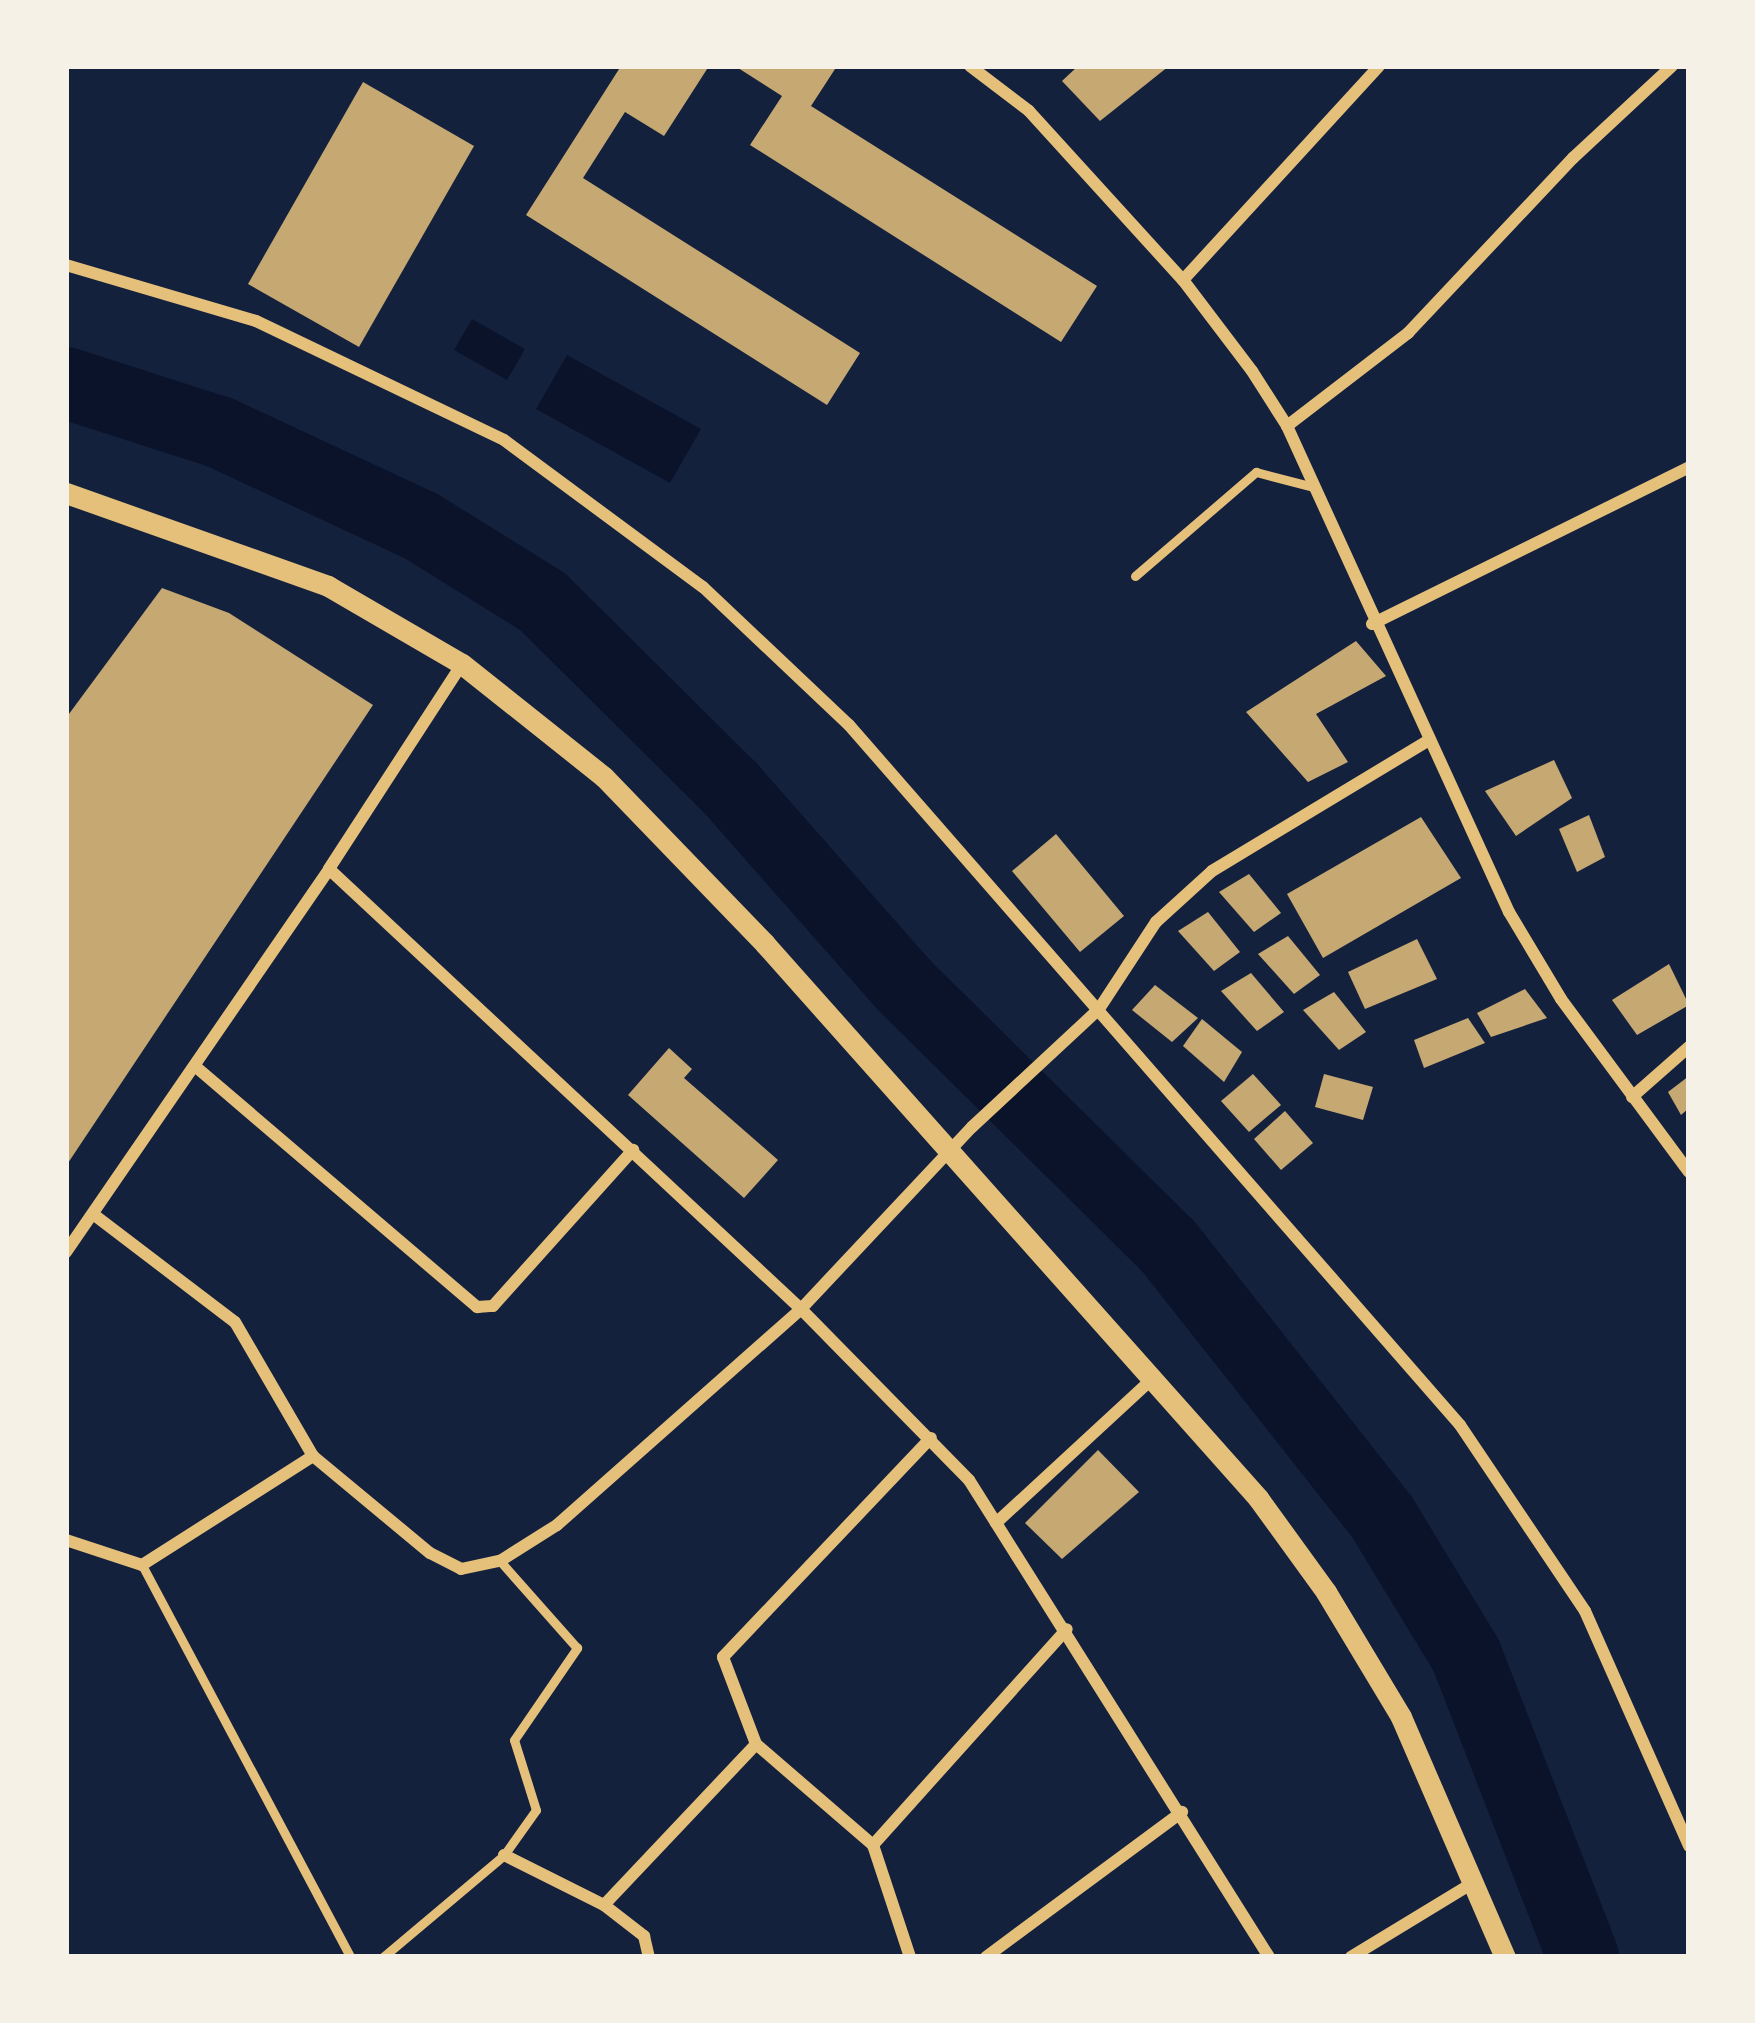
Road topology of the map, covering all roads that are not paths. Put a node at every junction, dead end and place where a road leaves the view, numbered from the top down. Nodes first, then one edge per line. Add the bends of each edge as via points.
1 (970, 66) edge
2 (1379, 66) edge
3 (1672, 66) edge
4 (66, 265) edge
5 (1183, 280) junction
6 (1287, 426) junction
7 (1689, 467) edge
8 (1313, 487) junction
9 (66, 493) edge
10 (1135, 576) dead end
11 (1372, 624) junction
12 (462, 664) junction
13 (1426, 742) junction
14 (329, 869) junction
15 (1093, 1015) junction
16 (1689, 1046) edge
17 (196, 1067) junction
18 (1632, 1096) junction
19 (633, 1150) junction
20 (953, 1151) junction
21 (1689, 1172) edge
22 (93, 1214) junction
23 (66, 1252) edge
24 (801, 1309) junction
25 (1154, 1377) junction
26 (931, 1438) junction
27 (313, 1456) junction
28 (996, 1523) junction
29 (66, 1540) edge
30 (500, 1562) junction
31 (142, 1565) junction
32 (1067, 1629) junction
33 (756, 1744) junction
34 (1182, 1812) junction
35 (873, 1845) junction
36 (1689, 1846) edge
37 (504, 1855) junction
38 (1477, 1881) junction
39 (604, 1905) junction
40 (350, 1957) edge
41 (383, 1957) edge
42 (650, 1957) edge
43 (910, 1957) edge
44 (986, 1957) edge
45 (1269, 1957) edge
46 (1351, 1957) edge
47 (1505, 1957) edge

1 - 5 street via 1029,111
2 - 5 street
3 - 6 street via 1408,333
4 - 15 street via 256,321 504,440 558,475 704,587 849,724
5 - 6 street
6 - 8 street
7 - 11 street
8 - 10 lane via 1256,472
8 - 11 street
9 - 12 street via 328,586
11 - 13 street
12 - 14 street
12 - 20 street via 604,777
13 - 15 street via 1211,871 1156,922
13 - 18 street via 1510,912
14 - 17 street
14 - 19 street
15 - 20 street
15 - 36 street via 1388,1336 1526,1518 1623,1685
16 - 18 street
17 - 19 street via 477,1306 494,1306
17 - 22 street
18 - 21 street
19 - 24 street
20 - 24 street
20 - 25 street
22 - 23 street
22 - 27 street via 235,1322
24 - 26 street
24 - 30 street via 557,1525
25 - 28 street
25 - 38 street via 1327,1592 1401,1717
26 - 28 street
26 - 33 street via 723,1657
27 - 30 street via 430,1553 461,1569
27 - 31 street
28 - 32 street
29 - 31 street
30 - 37 lane via 577,1648 514,1740 536,1810
31 - 40 lane
32 - 34 street
32 - 35 street
33 - 35 street
33 - 39 street
34 - 44 street
34 - 45 street
35 - 43 street
37 - 39 street
37 - 41 lane
38 - 46 street
38 - 47 street
39 - 42 street via 644,1936

